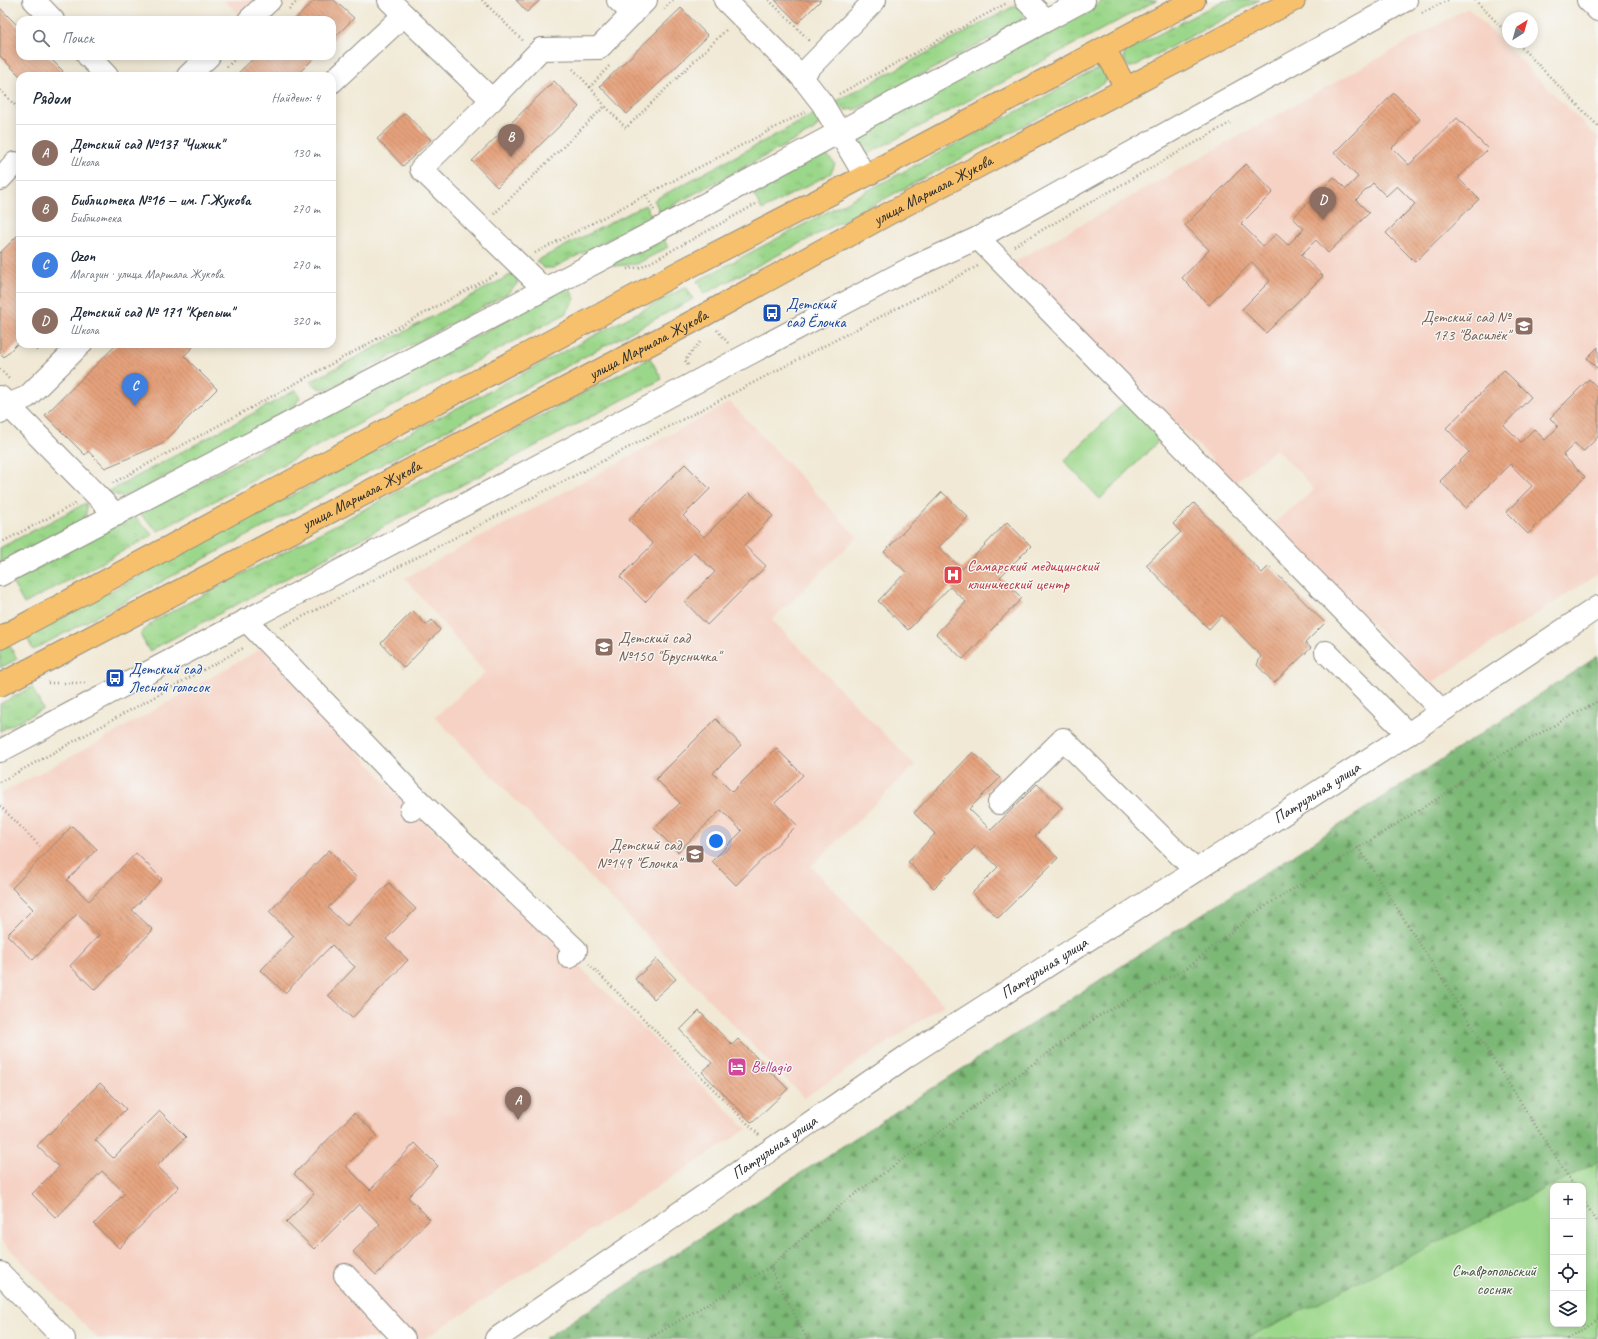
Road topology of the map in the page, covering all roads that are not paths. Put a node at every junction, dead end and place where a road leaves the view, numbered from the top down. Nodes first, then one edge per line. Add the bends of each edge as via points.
1 (34, 0) edge
2 (270, 0) edge
3 (725, 0) edge
4 (875, 0) edge
5 (1026, 0) edge
6 (1084, 0) edge
7 (1194, 0) edge
8 (1294, 0) edge
9 (1588, 0) edge
10 (632, 5) edge
11 (1413, 7) edge
12 (396, 8) edge
13 (1598, 10) edge
14 (49, 16) edge
15 (253, 16) edge
16 (1046, 20) junction
17 (1104, 48) junction
18 (92, 60) edge
19 (206, 60) edge
20 (103, 72) edge
21 (192, 72) edge
22 (801, 76) junction
23 (336, 77) edge
24 (1126, 88) junction
25 (492, 100) junction
26 (839, 133) junction
27 (15, 164) dead end
28 (865, 176) junction
29 (0, 178) edge
30 (978, 238) junction
31 (544, 289) junction
32 (77, 348) edge
33 (3, 405) edge
34 (116, 514) junction
35 (0, 576) edge
36 (1598, 607) edge
37 (246, 620) junction
38 (0, 638) edge
39 (1326, 652) dead end
40 (0, 685) edge
41 (1442, 711) junction
42 (1408, 734) junction
43 (0, 751) edge
44 (999, 803) dead end
45 (1195, 870) junction
46 (573, 954) road end
47 (0, 1273) edge
48 (345, 1275) dead end
49 (64, 1339) edge
50 (404, 1339) edge
51 (496, 1339) edge

1 - 14 street
2 - 15 street
3 - 22 street
4 - 22 street
5 - 16 street
6 - 16 street
7 - 17 main road
8 - 24 main road, улица Маршала Жукова
9 - 13 street
10 - 25 street via 599,48 541,49
11 - 30 street
12 - 23 street
12 - 25 street
16 - 26 street
17 - 24 main road
17 - 28 main road
18 - 20 street
19 - 21 street
22 - 26 street via 822,103
24 - 40 main road, улица Маршала Жукова via 886,215 690,323
25 - 31 street via 421,169
26 - 28 street
26 - 31 street
27 - 29 street
28 - 38 main road via 678,273
30 - 37 street via 909,269
30 - 41 street
31 - 34 street
32 - 33 street via 27,397
33 - 34 street
34 - 35 street
36 - 41 street, Патрульная улица
37 - 43 street
37 - 46 street via 415,806
39 - 42 street
41 - 42 street, Патрульная улица
42 - 45 street, Патрульная улица
44 - 45 street via 1063,739
45 - 51 street, Патрульная улица via 907,1056
47 - 49 street
48 - 50 street

